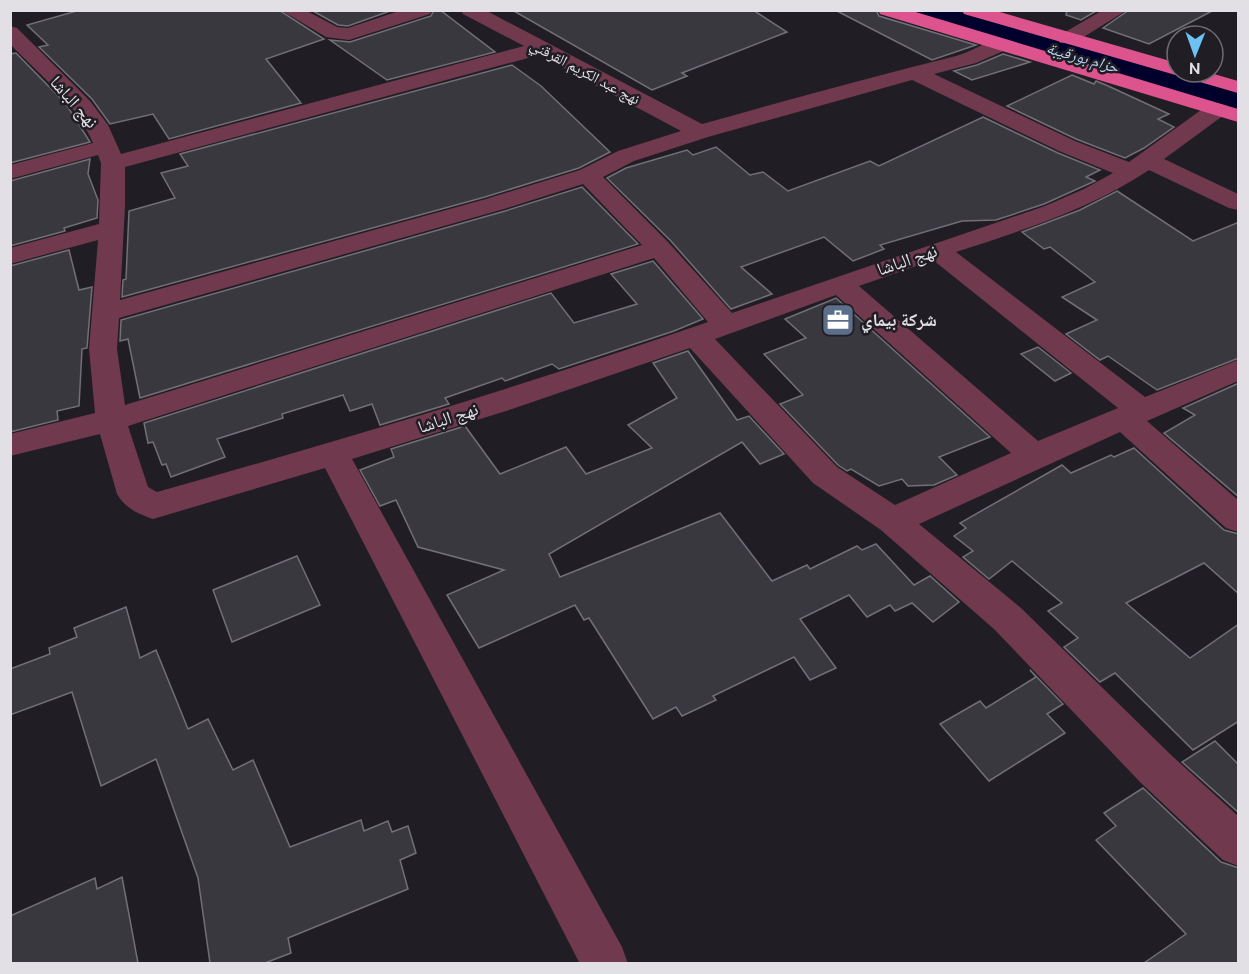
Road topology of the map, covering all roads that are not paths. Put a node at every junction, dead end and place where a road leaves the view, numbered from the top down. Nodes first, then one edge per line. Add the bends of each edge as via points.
1 (290, 10) edge
2 (423, 10) edge
3 (470, 10) edge
4 (887, 10) edge
5 (971, 10) edge
6 (1118, 10) edge
7 (10, 32) edge
8 (1067, 39) junction
9 (1001, 45) junction
10 (542, 48) junction
11 (1165, 67) edge
12 (914, 73) junction
13 (1227, 113) edge
14 (700, 132) junction
15 (110, 154) junction
16 (1140, 166) junction
17 (10, 172) edge
18 (588, 175) junction
19 (1239, 203) edge
20 (111, 229) junction
21 (659, 248) junction
22 (936, 250) junction
23 (10, 256) edge
24 (840, 284) junction
25 (105, 313) junction
26 (728, 326) junction
27 (696, 337) junction
28 (1239, 370) edge
29 (1133, 415) junction
30 (111, 420) junction
31 (10, 445) edge
32 (334, 455) junction
33 (1034, 456) junction
34 (1239, 519) edge
35 (893, 521) junction
36 (1239, 845) edge
37 (605, 963) edge

1 - 2 street via 333,33 349,34
3 - 10 street, نهج عبد الكريم القرقني
4 - 9 highway
5 - 8 highway
6 - 8 street
7 - 15 street, نهج الباشا via 82,106 97,125
8 - 11 highway
9 - 12 street via 969,59
9 - 13 highway
10 - 14 street, نهج عبد الكريم القرقني
10 - 15 street
12 - 14 street
12 - 16 street via 1067,146
13 - 16 street, نهج الباشا
14 - 18 street via 626,156
15 - 17 street
15 - 20 street, نهج الباشا
16 - 19 street
16 - 22 street, نهج الباشا via 1049,213
18 - 21 street
18 - 25 street
20 - 23 street
20 - 25 street, نهج الباشا
21 - 26 street
21 - 30 street
22 - 24 street, نهج الباشا
22 - 29 street
24 - 26 street, نهج الباشا
24 - 33 street
25 - 30 street, نهج الباشا via 103,348
26 - 27 street, نهج الباشا
27 - 32 street, نهج الباشا
27 - 35 street via 825,475
28 - 29 street
29 - 33 street
29 - 34 street
30 - 31 street
30 - 32 street, نهج الباشا via 134,494 153,506
32 - 37 street
33 - 35 street
35 - 36 street via 1008,619 1155,768

